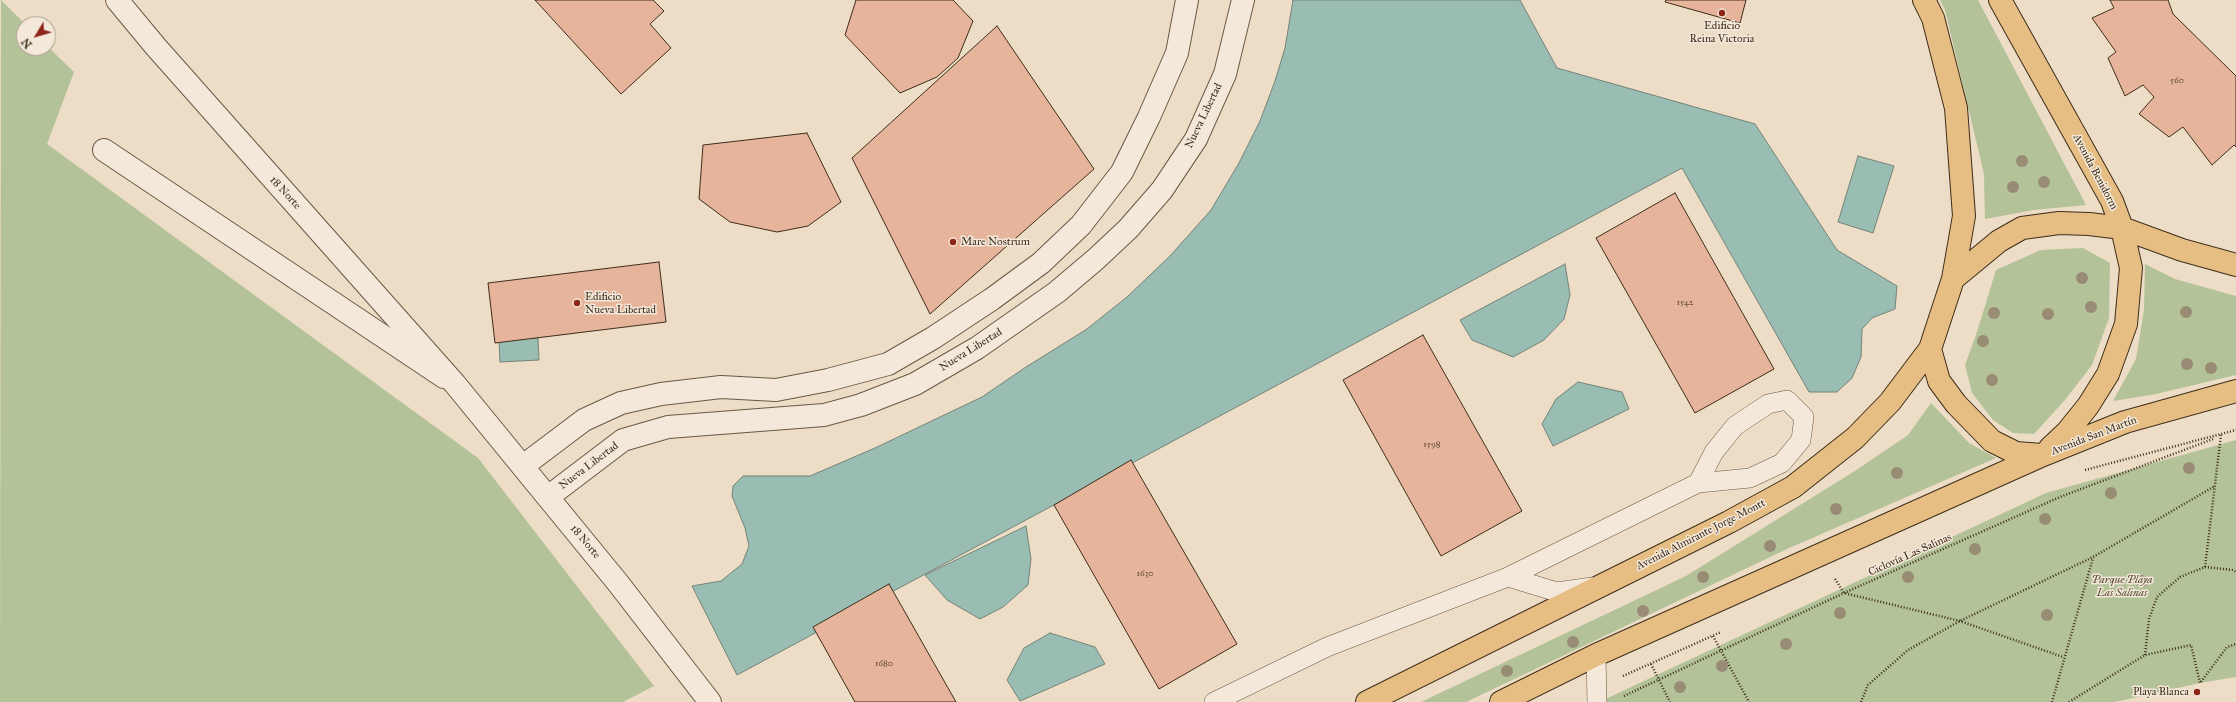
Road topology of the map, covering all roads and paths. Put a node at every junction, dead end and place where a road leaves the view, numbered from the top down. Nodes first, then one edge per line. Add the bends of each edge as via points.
1 (117, 0) edge
2 (1187, 0) edge
3 (1243, 0) edge
4 (1924, 0) edge
5 (2000, 0) edge
6 (104, 150) dead end
7 (2122, 228) junction
8 (2236, 265) edge
9 (1953, 279) junction
10 (1930, 349) junction
11 (455, 384) junction
12 (2236, 391) edge
13 (2236, 430) edge
14 (2221, 435) junction
15 (2043, 455) junction
16 (523, 466) junction
17 (2077, 472) dead end
18 (1698, 483) junction
19 (2215, 486) junction
20 (548, 497) junction
21 (2093, 557) junction
22 (2205, 567) junction
23 (2236, 572) edge
24 (1840, 573) dead end
25 (1508, 577) junction
26 (1603, 585) junction
27 (1844, 592) junction
28 (1960, 620) junction
29 (1727, 629) dead end
30 (1713, 636) junction
31 (2236, 644) edge
32 (1721, 650) junction
33 (1596, 655) junction
34 (2145, 655) junction
35 (2063, 657) junction
36 (1651, 664) junction
37 (1659, 680) junction
38 (1597, 695) edge
39 (1619, 699) dead end
40 (710, 702) edge
41 (1214, 702) edge
42 (1367, 702) edge
43 (1501, 702) edge
44 (1670, 702) edge
45 (1749, 702) edge
46 (1861, 702) edge
47 (2052, 702) edge
48 (2069, 702) edge

1 - 11 street, 18 Norte
2 - 16 street via 1177,53 1150,117 1122,172 1081,226 1041,263 992,299 888,364 828,380 776,390 721,387 661,394 621,403 584,420
3 - 20 street, Nueva Libertad via 1224,74 1196,139 1162,190 1133,223 1057,292 976,348 915,384 861,405 824,415 668,427 623,440
4 - 9 main road via 1933,18 1956,108 1964,216
5 - 7 main road, Avenida Benidorm via 2098,174
6 - 11 street, 18 Norte
7 - 8 main road via 2182,250
7 - 9 main road via 2059,223 2022,228 1999,242
7 - 15 main road, Avenida Benidorm via 2131,268 2126,324 2108,374 2088,406 2067,432
9 - 10 main road, Avenida Almirante Jorge Montt
10 - 15 main road, Avenida San Martín via 1939,380 1956,404 1992,441 2016,454
10 - 26 main road, Avenida Almirante Jorge Montt via 1890,402 1855,438 1793,486 1729,522
11 - 16 street, 18 Norte
12 - 15 main road, Avenida San Martín via 2126,422
13 - 14 path
14 - 17 path
14 - 19 path
14 - 27 path, Ciclovía Las Salinas via 2060,497
15 - 33 main road
16 - 20 street, 18 Norte
18 - 18 lane via 1714,452 1735,426 1768,404 1787,400 1804,417 1801,440 1782,463 1750,478
18 - 25 lane
19 - 21 path
19 - 22 path
20 - 40 street, 18 Norte
21 - 28 path
21 - 35 path
22 - 23 path
22 - 34 path via 2180,577 2157,596 2149,619
24 - 27 path via 1833,577
25 - 26 lane via 1558,592
25 - 41 lane via 1326,647
26 - 42 main road, Avenida Almirante Jorge Montt
27 - 28 path
27 - 32 path, Ciclovía Las Salinas
28 - 35 path
28 - 46 path via 1908,650 1868,685
29 - 30 path
30 - 32 path
30 - 36 path
31 - 34 path via 2227,647 2200,683 2191,645
32 - 37 path, Ciclovía Las Salinas
32 - 45 path
33 - 38 lane
33 - 43 main road
34 - 48 path
35 - 47 path
36 - 37 path
36 - 38 path
37 - 39 path, Ciclovía Las Salinas
37 - 44 path

